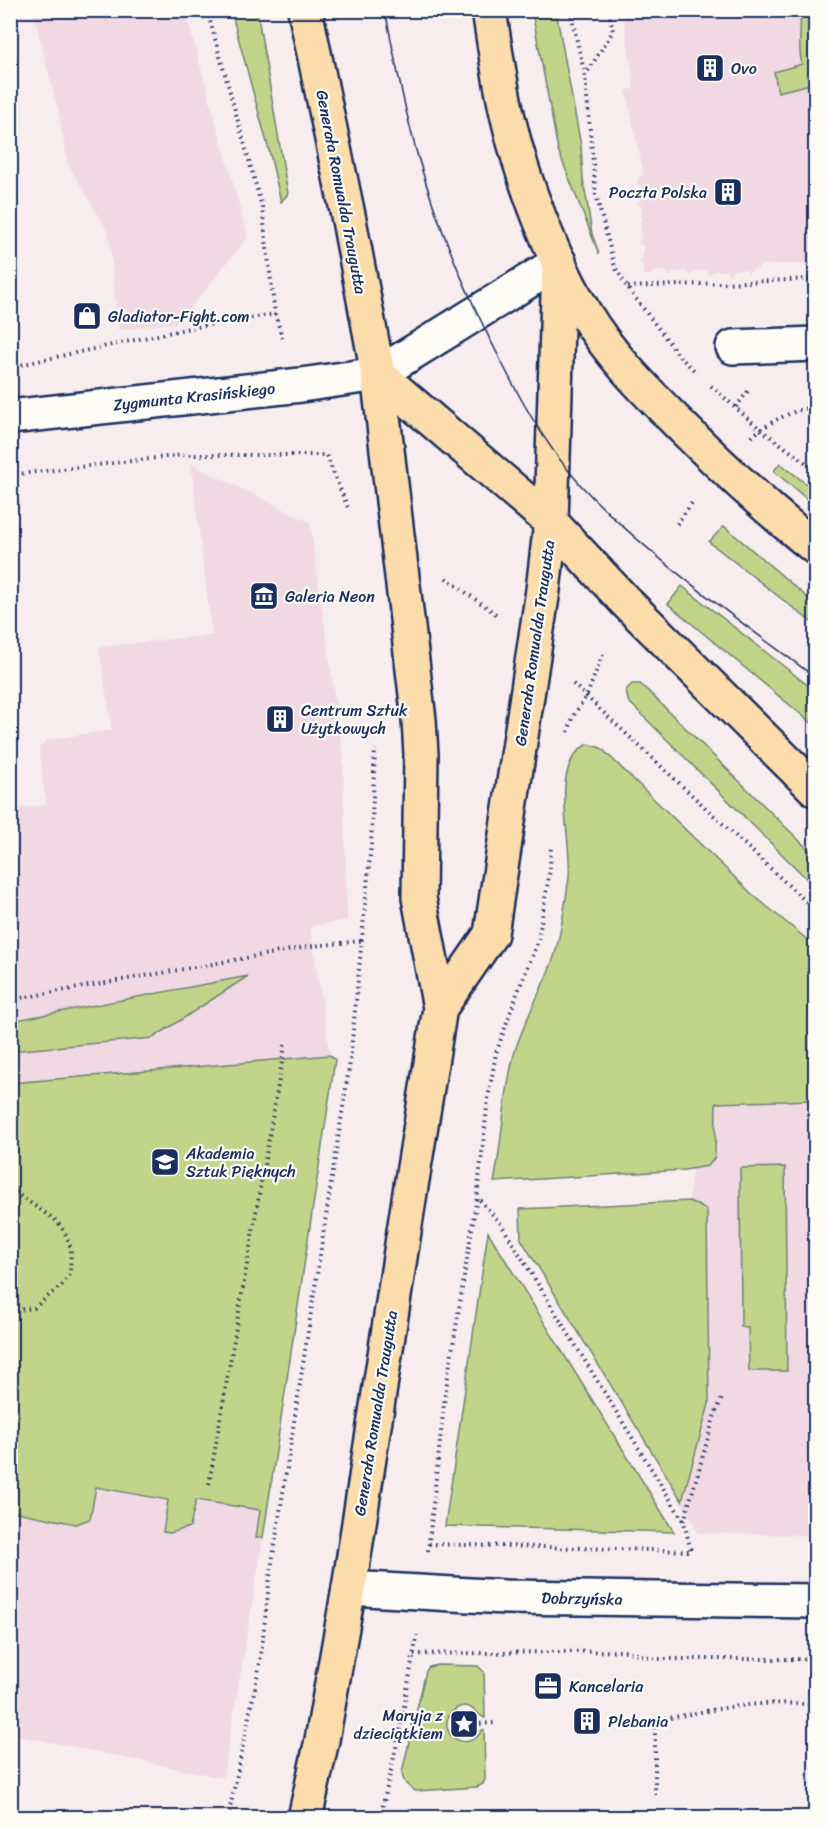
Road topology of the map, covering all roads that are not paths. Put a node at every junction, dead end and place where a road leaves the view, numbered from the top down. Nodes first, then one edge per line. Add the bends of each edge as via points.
1 (305, 10) edge
2 (489, 10) edge
3 (559, 262) junction
4 (816, 344) edge
5 (733, 347) dead end
6 (378, 374) junction
7 (10, 417) edge
8 (550, 522) junction
9 (816, 548) edge
10 (816, 790) edge
11 (440, 1008) junction
12 (349, 1588) junction
13 (816, 1601) edge
14 (305, 1818) edge

1 - 6 main road, Generała Romualda Traugutta
2 - 3 main road, Generała Romualda Traugutta via 509,123 534,203
3 - 6 street
3 - 8 main road, Generała Romualda Traugutta
3 - 9 main road via 611,352 646,391 767,509
4 - 5 street
6 - 7 street, Zygmunta Krasińskiego
6 - 8 main road
6 - 11 main road, Generała Romualda Traugutta via 419,720 420,898
8 - 10 main road
8 - 11 main road, Generała Romualda Traugutta via 491,933
11 - 12 main road, Generała Romualda Traugutta
12 - 13 street, Dobrzyńska via 505,1597
12 - 14 main road, Generała Romualda Traugutta

